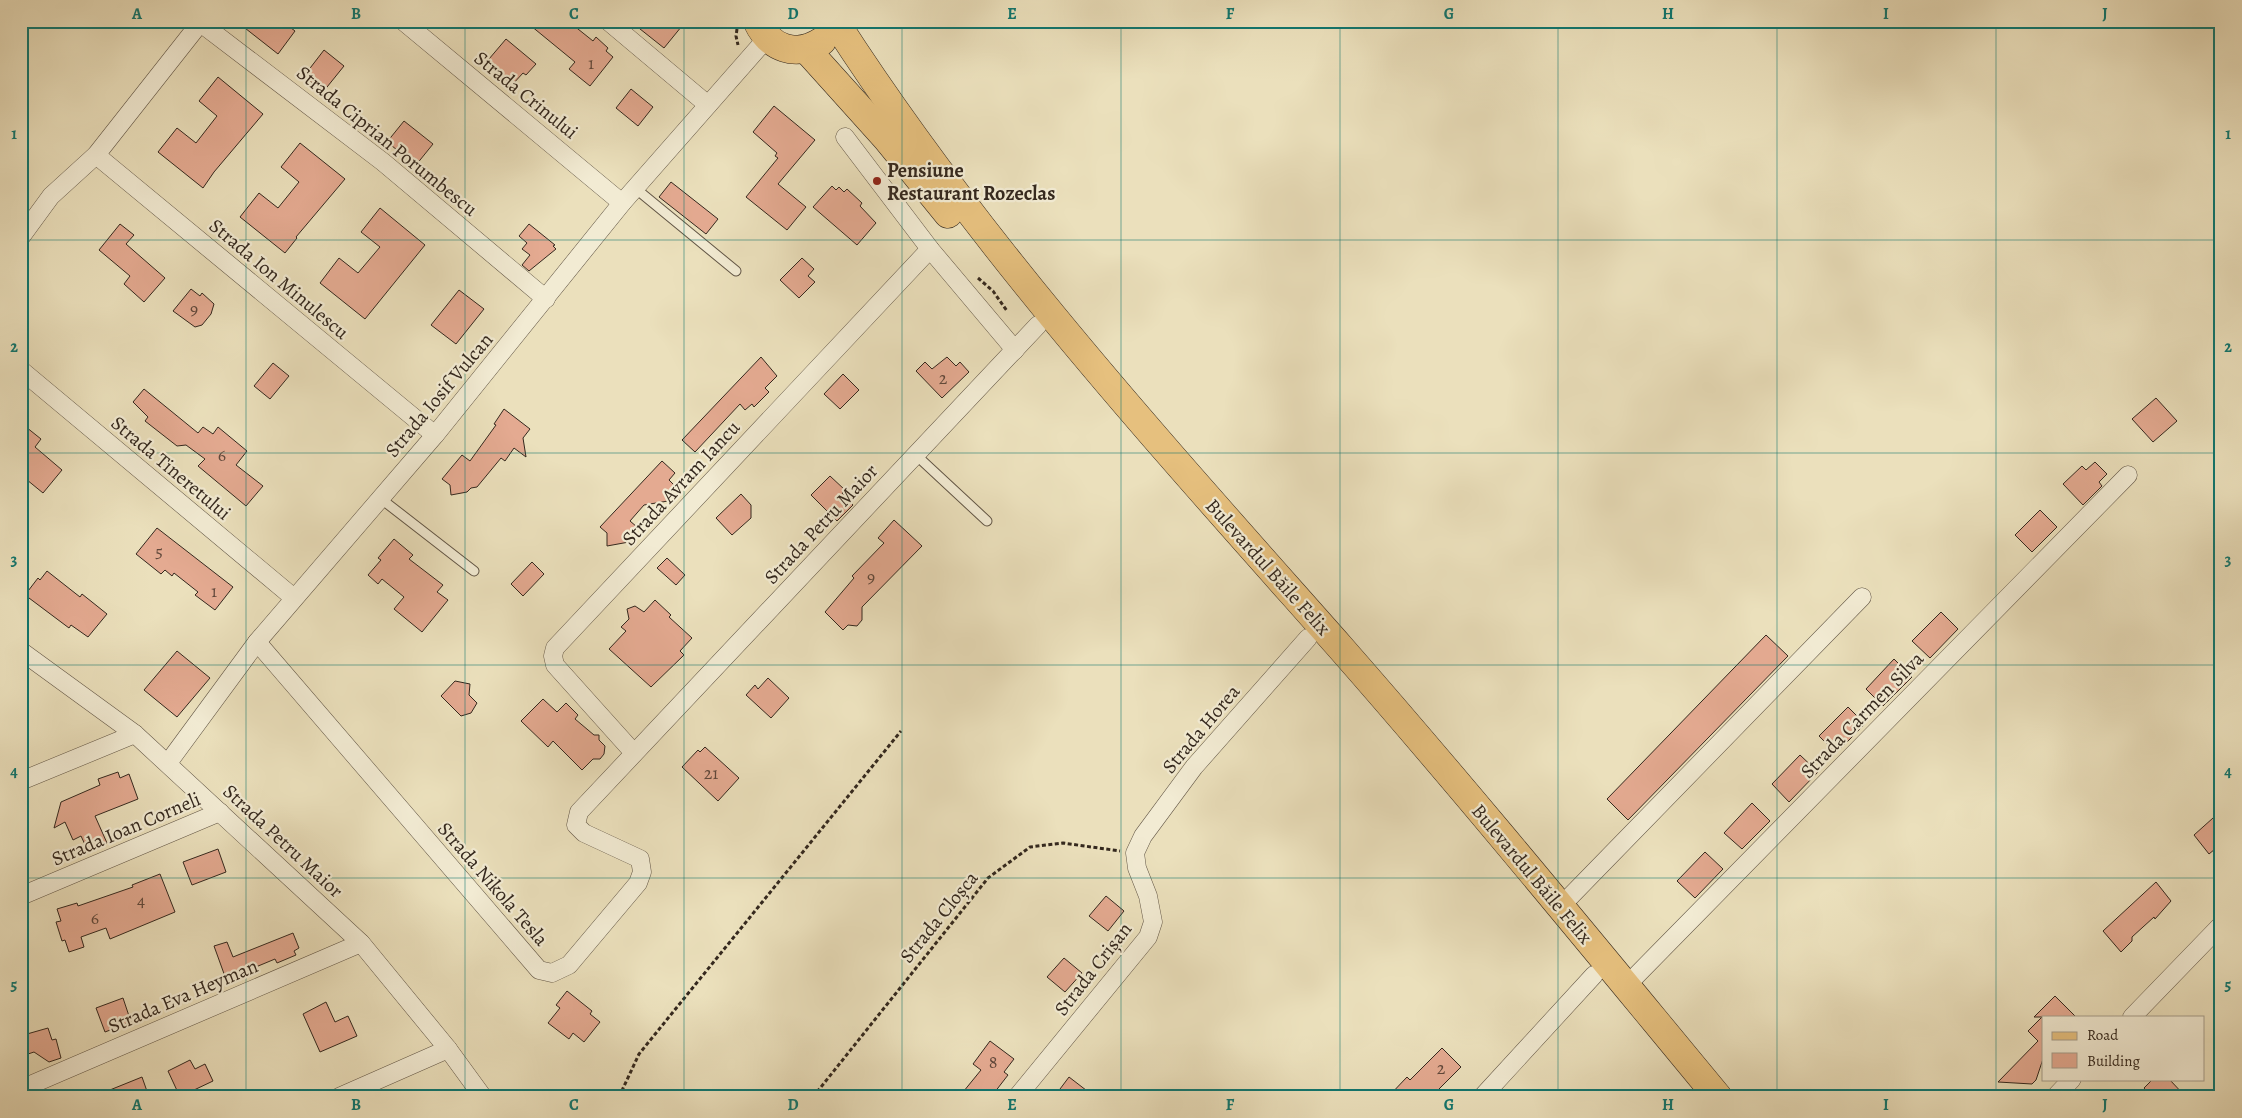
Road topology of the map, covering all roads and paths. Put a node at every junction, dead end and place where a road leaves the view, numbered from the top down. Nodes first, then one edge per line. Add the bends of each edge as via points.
1 (402, 21) edge
2 (608, 21) edge
3 (199, 22) edge
4 (836, 22) edge
5 (762, 30) edge
6 (806, 49) junction
7 (708, 105) junction
8 (845, 137) dead end
9 (96, 155) junction
10 (635, 188) junction
11 (622, 203) junction
12 (21, 237) edge
13 (930, 249) junction
14 (736, 272) dead end
15 (546, 299) junction
16 (1038, 325) junction
17 (1015, 350) junction
18 (21, 370) edge
19 (435, 435) junction
20 (916, 455) junction
21 (2128, 474) dead end
22 (380, 498) junction
23 (986, 521) dead end
24 (474, 571) dead end
25 (1862, 596) dead end
26 (294, 598) junction
27 (1308, 638) junction
28 (258, 642) junction
29 (21, 650) edge
30 (902, 731) dead end
31 (135, 734) junction
32 (634, 752) junction
33 (168, 763) junction
34 (21, 781) edge
35 (220, 812) junction
36 (1135, 853) junction
37 (21, 896) edge
38 (1560, 907) junction
39 (2221, 925) edge
40 (361, 942) junction
41 (1594, 975) junction
42 (1626, 986) junction
43 (2133, 1016) edge
44 (448, 1049) junction
45 (2071, 1080) edge
46 (21, 1089) edge
47 (339, 1097) edge
48 (483, 1097) edge
49 (619, 1097) edge
50 (813, 1097) edge
51 (1017, 1097) edge
52 (1482, 1097) edge
53 (1694, 1097) edge
54 (1718, 1097) edge
55 (2055, 1097) edge

1 - 11 street, Strada Crinului
2 - 7 street
3 - 9 street
3 - 15 street, Strada Ciprian Porumbescu via 383,162
4 - 6 main road via 824,39
4 - 38 main road, Bulevardul Băile Felix via 939,172 1053,315 1178,466 1342,650
5 - 6 main road via 786,48
5 - 7 street, Strada Iosif Vulcan via 748,58
6 - 16 main road, Bulevardul Băile Felix via 887,139
7 - 10 street, Strada Iosif Vulcan
8 - 13 street
9 - 12 street via 51,196
9 - 19 street, Strada Ion Minulescu
10 - 11 street, Strada Iosif Vulcan
10 - 14 lane
11 - 15 street, Strada Iosif Vulcan
13 - 17 street
13 - 32 street, Strada Avram Iancu via 555,648 556,665
15 - 19 street, Strada Iosif Vulcan
16 - 17 street, Strada Petru Maior
16 - 27 main road, Bulevardul Băile Felix via 1158,470
17 - 20 street, Strada Petru Maior
18 - 26 street, Strada Tineretului
19 - 22 street, Strada Iosif Vulcan
20 - 23 lane
20 - 32 street, Strada Petru Maior
21 - 42 street, Strada Carmen Silva
22 - 24 lane
22 - 26 street, Strada Iosif Vulcan
25 - 38 street
26 - 28 street, Strada Iosif Vulcan
27 - 36 street, Strada Horea via 1194,767 1143,836
27 - 41 main road, Bulevardul Băile Felix
28 - 32 street, Strada Nikola Tesla via 539,970 552,973 569,965 638,883 642,872 640,859 584,833 576,825 578,812
28 - 33 street, Strada Iosif Vulcan
29 - 31 street, Strada Petru Maior
30 - 49 path via 639,1054
31 - 33 street, Strada Petru Maior
31 - 34 street
33 - 35 street, Strada Petru Maior
35 - 37 street, Strada Ioan Corneli
35 - 40 street, Strada Petru Maior
36 - 50 path, Strada Cloșca via 1062,843 1030,847 988,878
36 - 51 street, Strada Crișan via 1153,922 1148,937
38 - 42 main road, Bulevardul Băile Felix
39 - 43 street
40 - 44 street, Strada Petru Maior
40 - 46 street, Strada Eva Heyman
41 - 52 street
41 - 53 main road, Bulevardul Băile Felix
42 - 54 main road, Bulevardul Băile Felix
44 - 47 street
44 - 48 street, Strada Petru Maior
45 - 55 street

